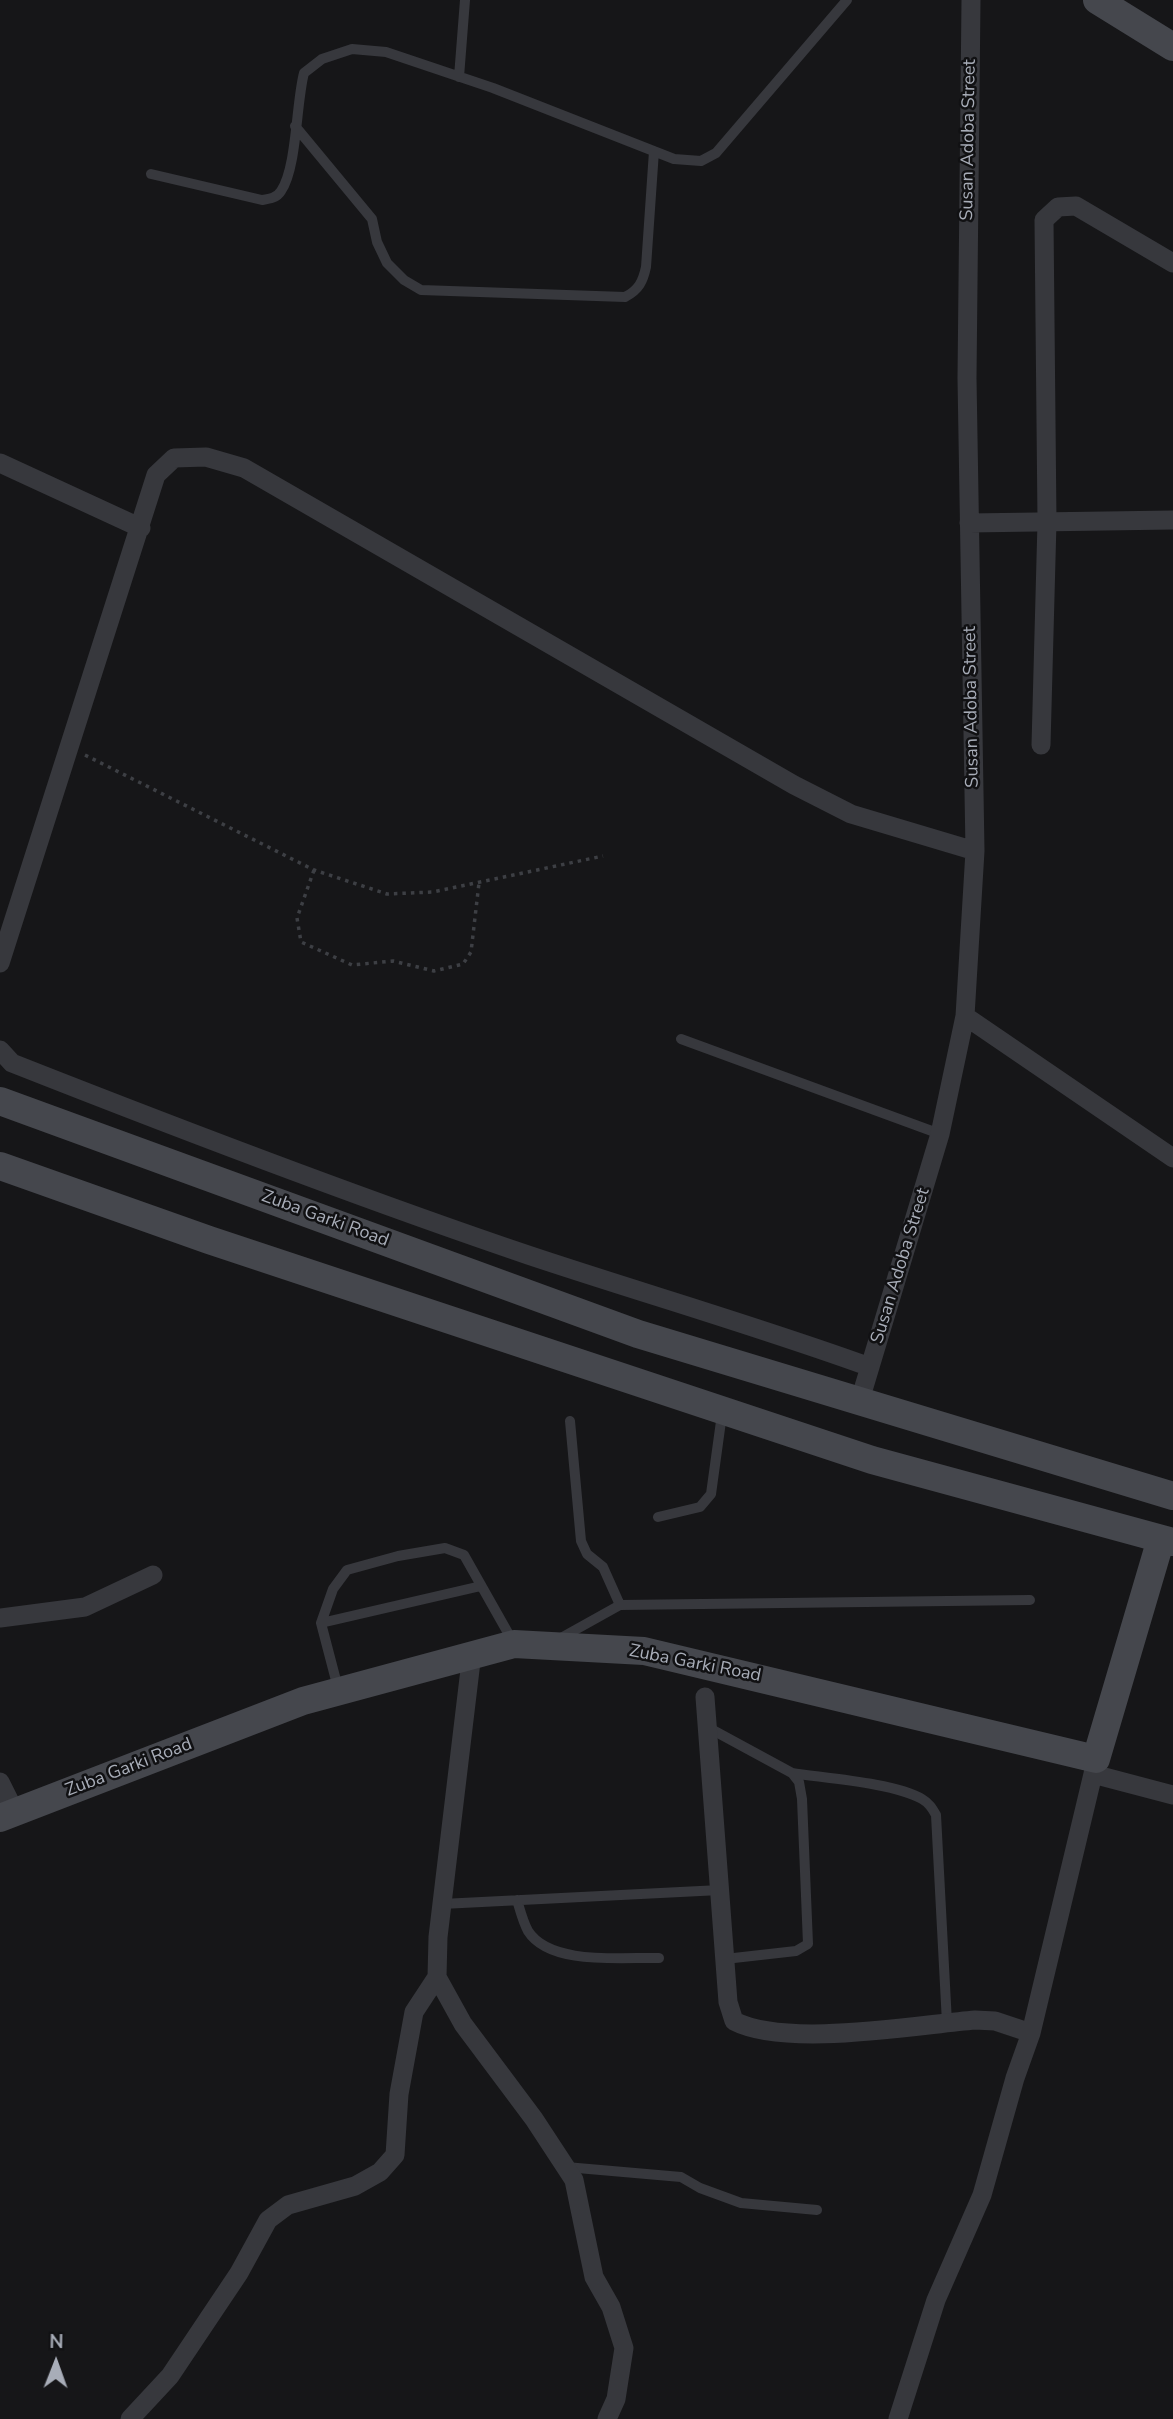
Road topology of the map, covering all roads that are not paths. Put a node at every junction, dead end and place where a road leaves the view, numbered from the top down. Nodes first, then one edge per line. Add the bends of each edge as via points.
1 (465, 0) edge
2 (847, 0) edge
3 (971, 0) edge
4 (1097, 0) edge
5 (1173, 47) edge
6 (459, 77) junction
7 (295, 126) junction
8 (654, 151) junction
9 (151, 174) dead end
10 (1173, 263) edge
11 (0, 463) edge
12 (1173, 520) edge
13 (1047, 522) junction
14 (969, 523) junction
15 (141, 528) junction
16 (1041, 745) dead end
17 (975, 851) junction
18 (0, 963) edge
19 (965, 1016) junction
20 (681, 1039) dead end
21 (0, 1050) edge
22 (0, 1101) edge
23 (940, 1134) junction
24 (1173, 1158) edge
25 (0, 1166) edge
26 (870, 1367) junction
27 (860, 1400) junction
28 (723, 1410) junction
29 (570, 1421) dead end
30 (1173, 1496) edge
31 (658, 1517) dead end
32 (1167, 1540) edge
33 (153, 1575) dead end
34 (481, 1586) junction
35 (1030, 1600) dead end
36 (620, 1605) junction
37 (0, 1618) edge
38 (321, 1623) junction
39 (514, 1644) junction
40 (547, 1646) junction
41 (472, 1653) junction
42 (338, 1691) junction
43 (705, 1697) dead end
44 (709, 1728) junction
45 (1095, 1766) junction
46 (792, 1773) junction
47 (0, 1782) edge
48 (1173, 1795) edge
49 (8, 1815) edge
50 (720, 1890) junction
51 (517, 1900) junction
52 (442, 1903) junction
53 (659, 1958) dead end
54 (725, 1959) junction
55 (437, 1978) junction
56 (947, 2023) junction
57 (1031, 2033) junction
58 (566, 2167) junction
59 (817, 2210) dead end
60 (130, 2419) edge
61 (607, 2419) edge
62 (898, 2419) edge

1 - 6 lane
2 - 8 lane via 716,153 701,161 674,159
3 - 14 street, Susan Adoba Street
4 - 5 main road
6 - 7 lane via 386,52 352,49 322,59 304,73
6 - 8 lane
7 - 8 lane via 372,219 387,263 421,290 625,297 633,293 646,267
7 - 9 lane via 284,186 270,199
10 - 13 street via 1076,206 1058,207 1044,220
11 - 15 street
12 - 13 street
13 - 14 street
13 - 16 street
14 - 17 street, Susan Adoba Street
15 - 17 street via 156,475 174,458 206,457 244,468 794,785 851,814
15 - 18 street
17 - 19 street, Susan Adoba Street
19 - 23 street, Susan Adoba Street
19 - 24 street
20 - 23 lane
21 - 26 street via 12,1063 257,1160
22 - 27 main road, Zuba Garki Road via 638,1334
23 - 26 street, Susan Adoba Street
25 - 28 main road
26 - 27 street, Susan Adoba Street
27 - 30 main road, Zuba Garki Road
28 - 31 lane via 711,1494 700,1507
28 - 32 main road via 872,1460
29 - 36 lane via 581,1541 587,1554 603,1567
32 - 45 main road
33 - 37 street via 85,1607
34 - 38 lane
34 - 38 lane via 464,1555 445,1548 398,1556 346,1570 333,1589
34 - 39 lane
35 - 36 lane
36 - 40 lane
38 - 42 lane
39 - 40 main road, Zuba Garki Road
39 - 41 main road, Zuba Garki Road
40 - 45 main road, Zuba Garki Road via 644,1651
41 - 42 main road, Zuba Garki Road
41 - 52 street
42 - 49 main road, Zuba Garki Road
43 - 44 street
44 - 46 lane
44 - 50 street
45 - 48 street
45 - 57 street
46 - 54 lane via 802,1798 808,1944 796,1951
46 - 56 lane via 919,1797 936,1815
47 - 49 street
50 - 51 lane
50 - 54 street
51 - 52 lane
51 - 53 lane via 528,1931 539,1944 559,1954
52 - 55 street
54 - 56 street via 734,2021 749,2029 807,2033
55 - 58 street via 463,2024
55 - 60 street via 414,2012 399,2094 395,2155 380,2172 355,2186 288,2205 268,2220 239,2273 170,2376
56 - 57 street via 995,2021
57 - 62 street via 982,2195 936,2300
58 - 59 lane via 681,2177 741,2203
58 - 61 street via 573,2180 594,2277 611,2307 624,2348 616,2399

